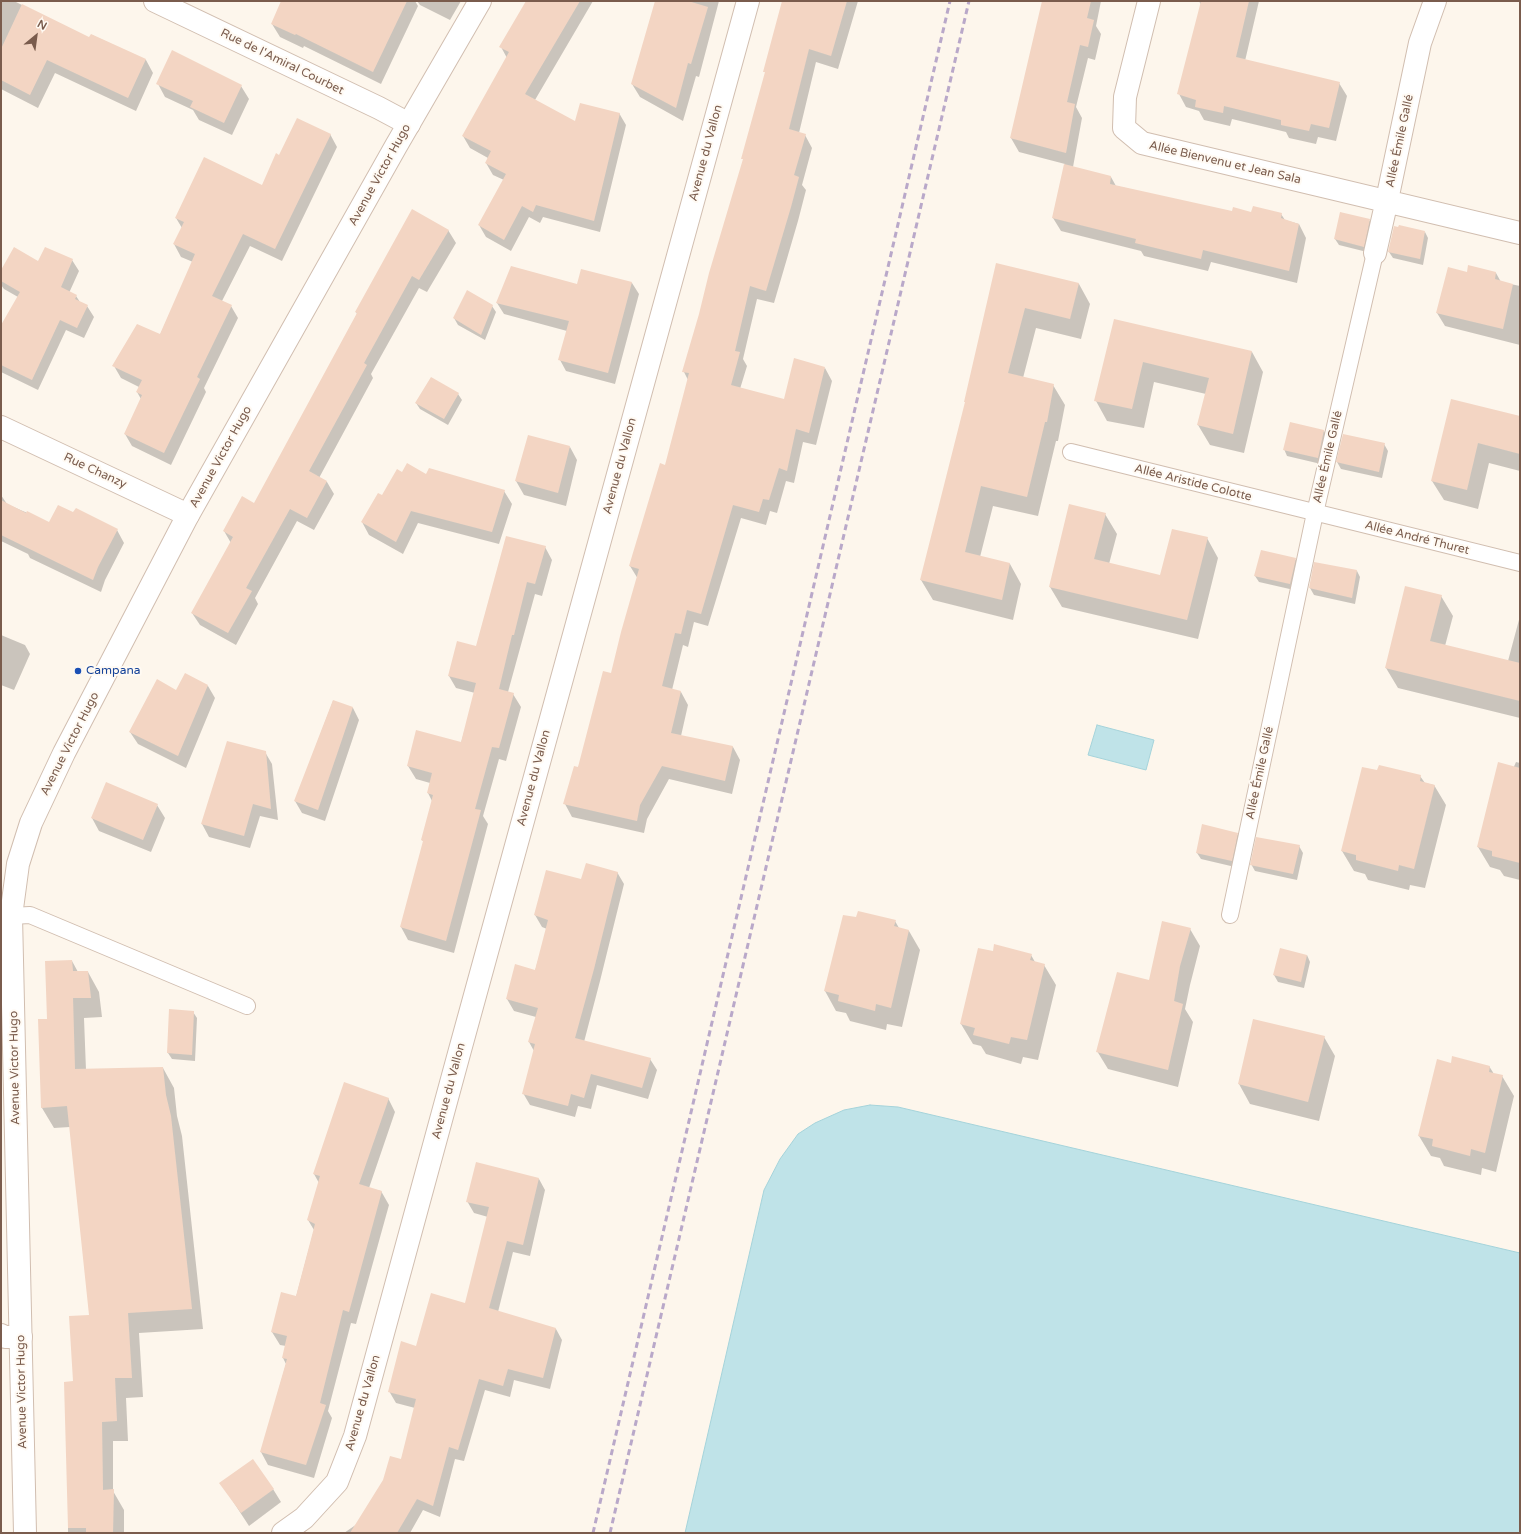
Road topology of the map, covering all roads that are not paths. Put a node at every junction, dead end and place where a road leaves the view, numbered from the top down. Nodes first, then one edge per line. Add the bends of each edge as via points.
1 (155, 1) edge
2 (480, 1) edge
3 (748, 1) edge
4 (1149, 1) edge
5 (1434, 1) edge
6 (409, 124) junction
7 (1387, 200) junction
8 (1520, 233) edge
9 (1375, 253) joint
10 (1, 427) edge
11 (1071, 452) dead end
12 (1315, 513) junction
13 (188, 515) junction
14 (1520, 563) edge
15 (10, 863) edge
16 (1230, 915) dead end
17 (11, 916) junction
18 (247, 1006) dead end
19 (11, 1336) edge
20 (25, 1533) edge
21 (283, 1533) edge

1 - 6 street, Rue de l'Amiral Courbet
2 - 6 street, Avenue Victor Hugo
3 - 21 street, Avenue du Vallon via 355,1436 337,1482 304,1518
4 - 7 street, Allée Bienvenu et Jean Sala via 1125,97 1124,128 1142,144
5 - 7 street, Allée Émile Gallé via 1420,43
6 - 13 street, Avenue Victor Hugo
7 - 8 street
7 - 9 street, Allée Émile Gallé
9 - 12 lane, Allée Émile Gallé
10 - 13 street, Rue Chanzy
11 - 12 lane, Allée Aristide Colotte
12 - 14 lane, Allée André Thuret
12 - 16 lane, Allée Émile Gallé
13 - 15 street, Avenue Victor Hugo via 64,753
15 - 17 street, Avenue Victor Hugo
17 - 18 lane via 30,916
17 - 19 street, Avenue Victor Hugo
19 - 20 street, Avenue Victor Hugo

